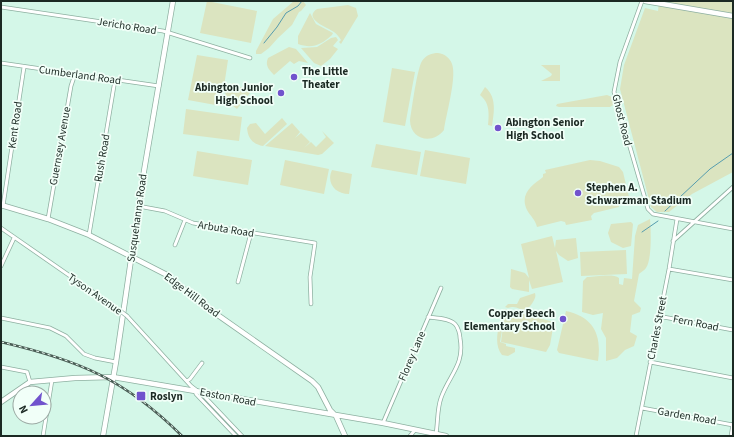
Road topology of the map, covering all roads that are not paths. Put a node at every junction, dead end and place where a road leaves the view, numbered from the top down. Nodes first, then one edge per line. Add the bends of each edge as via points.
1 (173, 1) edge
2 (642, 1) edge
3 (645, 1) edge
4 (1, 7) edge
5 (733, 16) edge
6 (168, 33) junction
7 (250, 58) dead end
8 (1, 63) edge
9 (24, 67) junction
10 (75, 74) junction
11 (115, 80) junction
12 (159, 86) junction
13 (733, 187) edge
14 (2, 206) edge
15 (138, 206) junction
16 (48, 219) junction
17 (677, 219) junction
18 (185, 220) junction
19 (694, 222) junction
20 (1, 228) edge
21 (733, 229) edge
22 (252, 233) junction
23 (89, 235) junction
24 (14, 238) junction
25 (673, 241) junction
26 (175, 245) dead end
27 (131, 256) junction
28 (1, 266) edge
29 (668, 269) junction
30 (733, 280) edge
31 (238, 282) dead end
32 (441, 288) dead end
33 (311, 304) dead end
34 (658, 316) junction
35 (428, 317) junction
36 (1, 318) edge
37 (733, 330) edge
38 (116, 362) junction
39 (650, 362) junction
40 (202, 363) dead end
41 (1, 367) edge
42 (113, 377) junction
43 (733, 378) edge
44 (52, 380) junction
45 (187, 381) junction
46 (30, 382) junction
47 (195, 390) junction
48 (1, 402) edge
49 (642, 408) junction
50 (336, 416) junction
51 (383, 423) junction
52 (733, 425) edge
53 (415, 430) junction
54 (436, 434) junction
55 (43, 436) edge
56 (103, 436) edge
57 (236, 436) edge
58 (242, 436) edge
59 (345, 436) edge
60 (410, 436) edge
61 (446, 436) edge
62 (636, 436) edge
63 (731, 436) edge

1 - 6 main road, Susquehanna Road
2 - 17 street, Ghost Road via 620,62 614,92 648,209 653,214
3 - 5 main road
4 - 6 street, Jericho Road
6 - 7 street, Jericho Road
6 - 12 main road, Susquehanna Road
8 - 9 street, Cumberland Road
9 - 10 street, Cumberland Road
9 - 14 street, Kent Road
10 - 11 street, Cumberland Road
10 - 16 street, Guernsey Avenue
11 - 12 street, Cumberland Road
11 - 23 street, Rush Road
12 - 15 main road, Susquehanna Road
13 - 19 street
14 - 16 main road, Edge Hill Road
15 - 18 street, Arbuta Road via 165,211
15 - 27 main road, Susquehanna Road
16 - 23 main road, Edge Hill Road
17 - 19 street, Ghost Road
17 - 25 street, Charles Street
18 - 22 street, Arbuta Road
18 - 26 street
19 - 21 street, Ghost Road
19 - 25 street
20 - 24 street, Tyson Avenue
22 - 31 street
22 - 33 street, Arbuta Road via 315,243 310,277
23 - 27 main road, Edge Hill Road
24 - 28 street
24 - 45 street, Tyson Avenue, bridge via 127,316
25 - 29 street, Charles Street
27 - 38 main road, Susquehanna Road
27 - 50 main road, Edge Hill Road via 167,275 202,304 308,378 318,387
29 - 30 street
29 - 34 street, Charles Street
32 - 35 street, Florey Lane
34 - 37 street, Fern Road
34 - 39 street, Charles Street
35 - 51 street, Florey Lane
35 - 54 street via 455,324 461,342 458,365 440,400
36 - 38 street via 50,328 66,336 84,354
38 - 42 main road, Susquehanna Road
39 - 43 street
39 - 49 street, Charles Street
40 - 45 street
41 - 46 street via 27,372
42 - 44 main road, Easton Road
42 - 47 main road, Easton Road
42 - 56 main road, Susquehanna Road
44 - 46 main road, Easton Road
44 - 55 street
45 - 47 street, Tyson Avenue
46 - 48 main road, Easton Road
47 - 50 main road, Easton Road
47 - 57 street, Tyson Avenue
47 - 58 street, Tyson Avenue via 204,396
49 - 52 street, Garden Road
49 - 62 street, Charles Street
50 - 51 main road, Easton Road
50 - 59 main road, Edge Hill Road
51 - 53 main road, Easton Road
52 - 63 street
53 - 54 main road, Easton Road
53 - 60 street
54 - 61 main road, Easton Road

